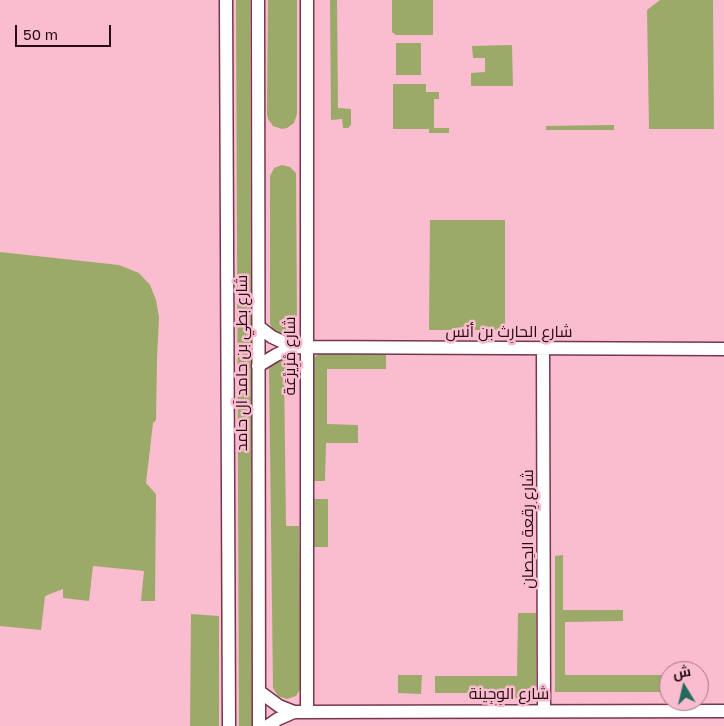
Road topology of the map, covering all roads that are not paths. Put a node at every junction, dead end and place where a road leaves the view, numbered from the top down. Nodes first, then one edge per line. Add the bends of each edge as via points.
1 (226, 0) edge
2 (258, 0) edge
3 (307, 0) edge
4 (259, 327) junction
5 (300, 347) junction
6 (543, 348) junction
7 (724, 349) edge
8 (258, 366) junction
9 (260, 692) junction
10 (544, 710) junction
11 (724, 711) edge
12 (294, 712) junction
13 (307, 712) junction
14 (229, 726) edge
15 (259, 726) edge
16 (268, 726) edge

1 - 14 street, شارع بطي بن حامد آل حامد
2 - 4 street, شارع بطي بن حامد آل حامد
3 - 5 street, شارع مْزِيرْعَة
4 - 5 street, شارع الحارِث بن أنَس via 272,337
4 - 8 street, شارع بطي بن حامد آل حامد
5 - 6 street, شارع الحارِث بن أنَس
5 - 8 street, شارع الحارِث بن أنَس via 276,355
5 - 13 street, شارع مْزِيرْعَة
6 - 7 street, شارع الحارِث بن أنَس
6 - 10 street, شارع رِقعة الحِصان
8 - 9 street, شارع بطي بن حامد آل حامد
9 - 12 street, شارع الوِجِينة
9 - 15 street, شارع بطي بن حامد آل حامد
10 - 11 street, شارع الوِجِينة
10 - 13 street, شارع الوِجِينة
12 - 13 street, شارع الوِجِينة
12 - 16 street, شارع الوِجِينة

